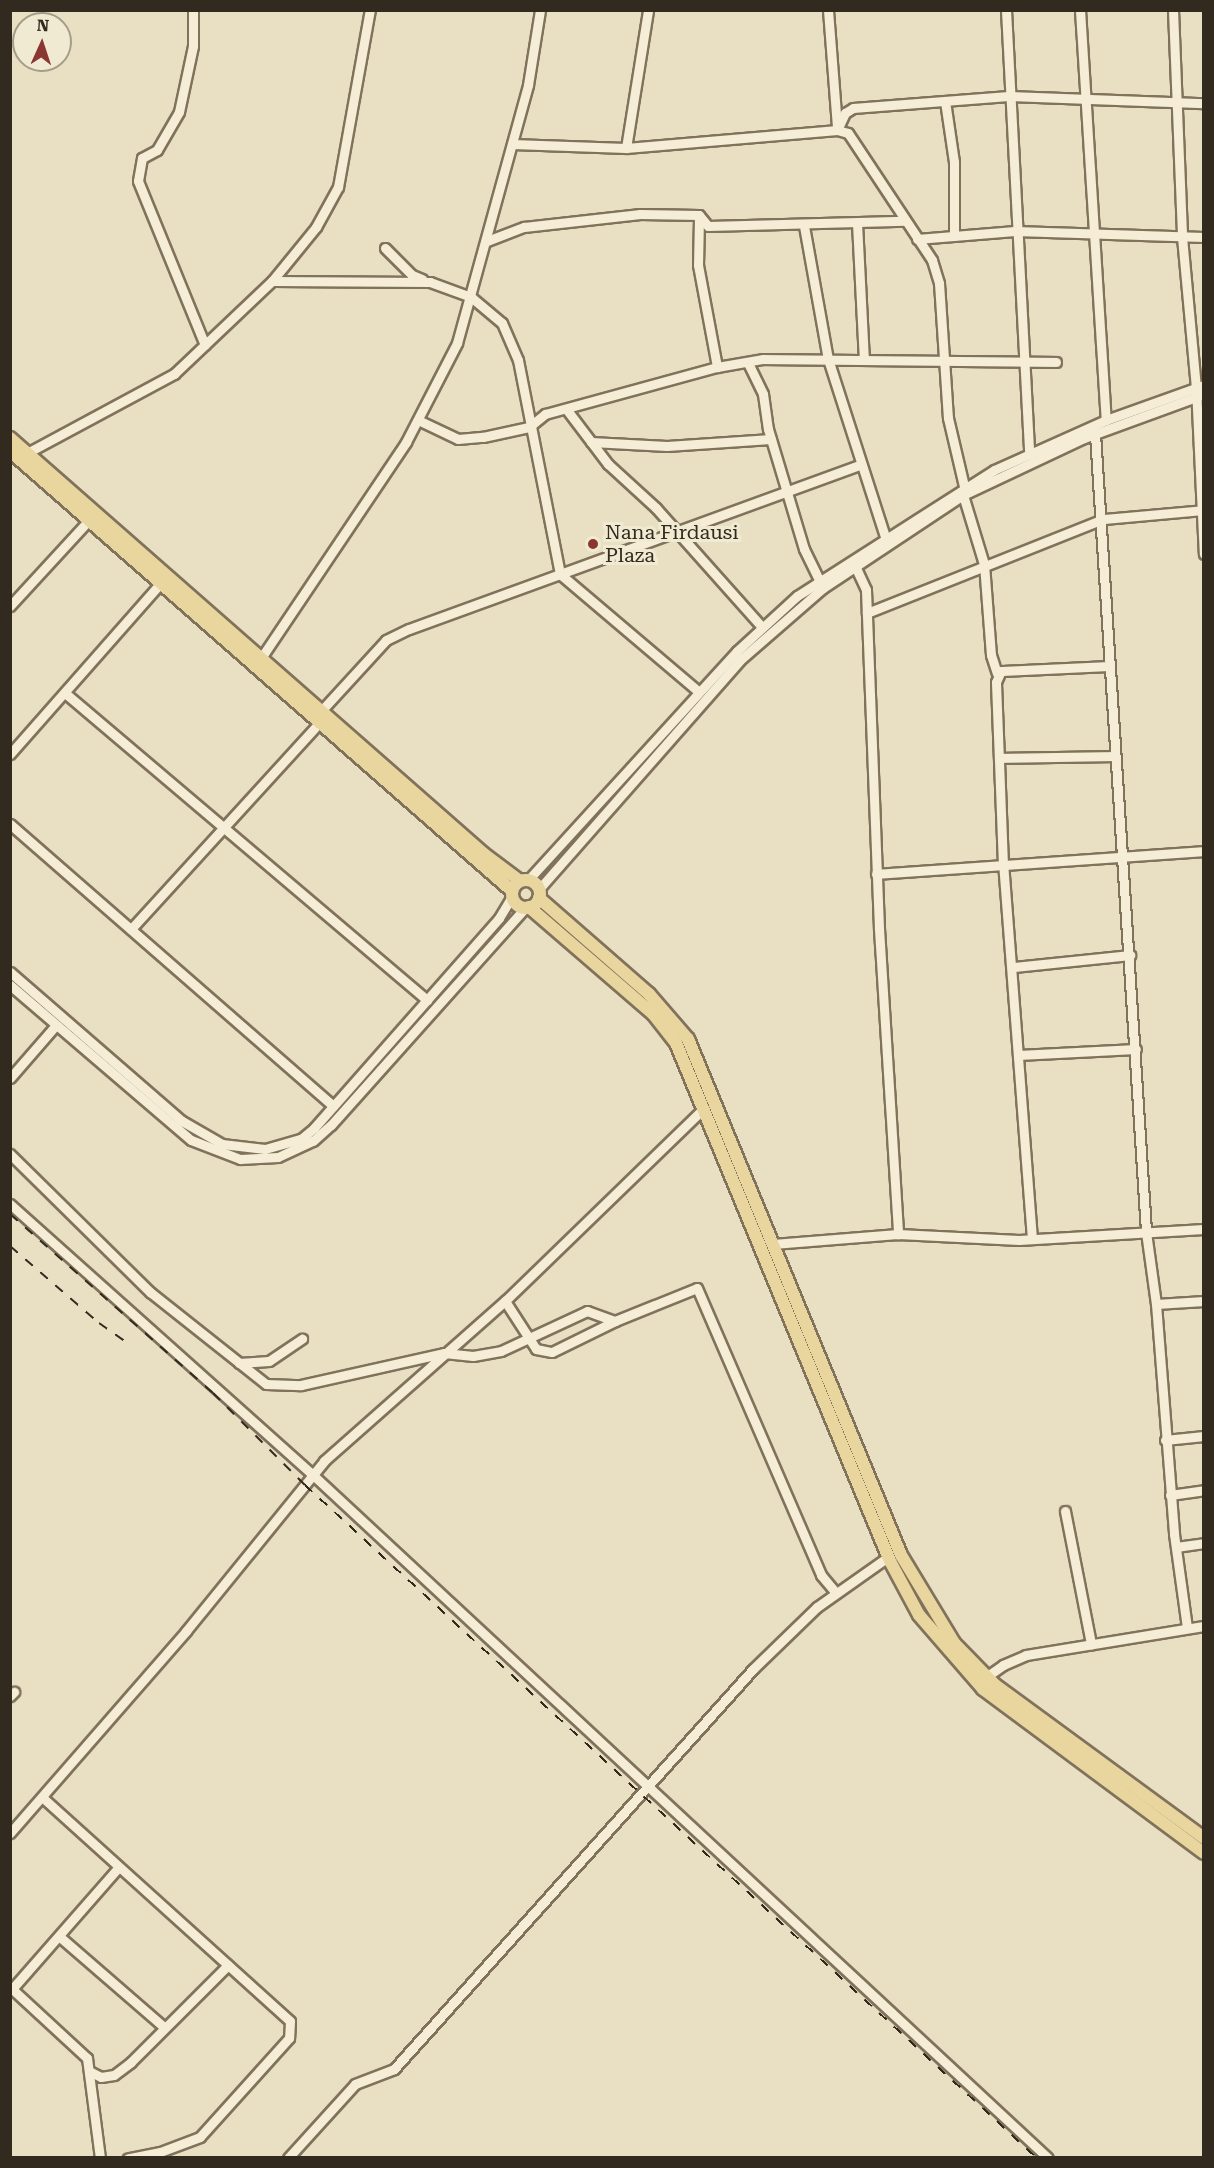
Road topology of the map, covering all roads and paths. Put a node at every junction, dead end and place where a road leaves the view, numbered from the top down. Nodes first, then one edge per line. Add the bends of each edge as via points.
1 (193, 10) edge
2 (370, 10) edge
3 (540, 10) edge
4 (648, 10) edge
5 (828, 10) edge
6 (1006, 10) edge
7 (1080, 10) edge
8 (1173, 10) edge
9 (1009, 96) junction
10 (1086, 99) junction
11 (945, 101) junction
12 (1175, 102) junction
13 (1203, 103) edge
14 (837, 130) junction
15 (512, 144) junction
16 (626, 148) junction
17 (699, 215) junction
18 (904, 220) junction
19 (857, 223) junction
20 (804, 226) junction
21 (1015, 231) junction
22 (1094, 234) junction
23 (954, 236) junction
24 (1182, 237) junction
25 (1203, 237) edge
26 (917, 239) junction
27 (487, 241) junction
28 (385, 248) dead end
29 (272, 281) junction
30 (430, 282) junction
31 (471, 297) junction
32 (205, 345) junction
33 (828, 359) junction
34 (864, 360) junction
35 (943, 360) junction
36 (1021, 362) junction
37 (1056, 362) dead end
38 (748, 363) junction
39 (717, 367) junction
40 (1200, 390) edge
41 (567, 410) junction
42 (418, 420) junction
43 (1106, 420) junction
44 (529, 427) junction
45 (1095, 434) junction
46 (10, 438) edge
47 (771, 439) junction
48 (591, 442) junction
49 (10, 451) edge
50 (27, 453) junction
51 (1029, 454) junction
52 (861, 465) junction
53 (786, 489) junction
54 (964, 491) junction
55 (1202, 510) edge
56 (1103, 519) junction
57 (89, 520) junction
58 (676, 534) junction
59 (885, 537) junction
60 (1203, 554) edge
61 (984, 564) junction
62 (855, 566) junction
63 (560, 574) junction
64 (819, 580) junction
65 (160, 584) junction
66 (10, 606) edge
67 (867, 613) junction
68 (762, 627) junction
69 (261, 658) junction
70 (1110, 666) junction
71 (997, 673) junction
72 (699, 692) junction
73 (65, 693) junction
74 (320, 717) junction
75 (10, 754) edge
76 (1113, 756) junction
77 (999, 758) junction
78 (10, 824) edge
79 (226, 826) junction
80 (1203, 851) edge
81 (1124, 856) junction
82 (1003, 865) junction
83 (876, 874) junction
84 (524, 881) junction
85 (512, 894) junction
86 (539, 894) junction
87 (527, 907) junction
88 (131, 929) junction
89 (1130, 955) junction
90 (1014, 967) junction
91 (10, 972) edge
92 (10, 985) edge
93 (427, 1000) junction
94 (56, 1024) junction
95 (1136, 1049) junction
96 (1018, 1055) junction
97 (10, 1078) edge
98 (333, 1106) junction
99 (704, 1108) junction
100 (171, 1118) junction
101 (10, 1154) edge
102 (10, 1204) edge
103 (1203, 1229) edge
104 (1146, 1232) junction
105 (898, 1233) junction
106 (1032, 1239) junction
107 (773, 1244) junction
108 (505, 1301) junction
109 (1203, 1301) edge
110 (1156, 1304) junction
111 (615, 1321) junction
112 (528, 1338) junction
113 (302, 1339) dead end
114 (444, 1353) junction
115 (237, 1363) junction
116 (1203, 1436) edge
117 (1165, 1440) junction
118 (313, 1475) junction
119 (1203, 1490) edge
120 (1170, 1495) junction
121 (1065, 1511) dead end
122 (1203, 1543) edge
123 (1176, 1547) junction
124 (888, 1557) junction
125 (836, 1593) junction
126 (1203, 1626) edge
127 (1187, 1628) junction
128 (1091, 1644) junction
129 (986, 1677) junction
130 (649, 1786) junction
131 (42, 1797) junction
132 (1154, 1809) junction
133 (1185, 1831) junction
134 (10, 1833) edge
135 (1203, 1838) edge
136 (1203, 1853) edge
137 (118, 1868) junction
138 (60, 1937) junction
139 (228, 1965) junction
140 (11, 1988) edge
141 (164, 2027) junction
142 (91, 2072) junction
143 (100, 2157) edge
144 (128, 2157) edge
145 (288, 2157) edge
146 (1048, 2157) edge

1 - 32 street via 193,46 179,112 157,150 142,158 138,181
2 - 29 street via 338,187 316,227
3 - 15 street via 528,85
4 - 16 street
5 - 14 street
6 - 9 street
7 - 10 street
8 - 12 street
9 - 10 street
9 - 11 street
9 - 21 street
10 - 12 street
10 - 22 street
11 - 14 street via 853,108 845,112
11 - 23 street via 954,162
12 - 13 street
12 - 24 street
14 - 16 street
14 - 18 street via 848,133
15 - 16 street
15 - 27 street
17 - 20 street via 708,226
17 - 27 street via 582,219 524,227
17 - 39 street via 698,265
18 - 19 street
18 - 26 street
19 - 20 street
19 - 34 street
20 - 33 street
21 - 22 street
21 - 23 street
21 - 36 street
22 - 24 street
22 - 43 street
23 - 26 street
24 - 25 street
24 - 40 street
26 - 35 street via 932,260 939,283
27 - 31 street
28 - 30 street via 412,275
29 - 30 street
29 - 32 street
30 - 31 street
31 - 42 street via 457,343
31 - 44 street via 502,323 510,338 518,360
32 - 50 street via 174,374
33 - 34 street
33 - 38 street
33 - 52 street
34 - 35 street
35 - 36 street
35 - 54 street via 948,418
36 - 37 street
36 - 51 street
38 - 39 street
38 - 47 street via 763,394
39 - 41 street
40 - 43 street
40 - 45 street
40 - 55 street
41 - 44 street via 545,414
41 - 48 street
42 - 44 street via 458,439
42 - 69 street
43 - 51 street
44 - 63 street
45 - 54 street
45 - 56 street
46 - 50 main road
47 - 48 street via 667,446
47 - 53 street
48 - 58 street
49 - 57 main road
50 - 69 main road
51 - 54 street
52 - 53 street
52 - 59 street
53 - 58 street
53 - 64 street via 804,549
54 - 59 street
54 - 61 street
54 - 62 street
55 - 56 street
55 - 60 street
56 - 61 street
56 - 70 street
57 - 65 main road
57 - 66 street
58 - 63 street
58 - 68 street
59 - 64 street
61 - 67 street
61 - 71 street via 991,655
62 - 67 street via 866,590
62 - 86 street via 790,615 739,661
63 - 72 street
63 - 74 street via 386,640
64 - 68 street
65 - 73 street
65 - 74 main road
67 - 83 street
68 - 72 street
69 - 74 main road
70 - 71 street
70 - 76 street
71 - 77 street
72 - 84 street
73 - 75 street
73 - 79 street
74 - 79 street
74 - 84 main road
74 - 85 main road
76 - 77 street
76 - 81 street
77 - 82 street
78 - 88 street
79 - 88 street
79 - 93 street
80 - 81 street
81 - 82 street
81 - 89 street
82 - 83 street
82 - 90 street
83 - 105 street
84 - 85 main road
84 - 86 main road
85 - 87 main road via 516,904
85 - 93 street via 499,918
86 - 87 main road
86 - 107 main road via 649,994 688,1039
87 - 99 main road via 654,1015 681,1052
87 - 100 street via 313,1141 278,1156 240,1159 208,1150
88 - 98 street
89 - 90 street
89 - 95 street
90 - 96 street
91 - 100 street
92 - 94 street
93 - 98 street
94 - 97 street
94 - 100 street
95 - 96 street
95 - 104 street
96 - 106 street
98 - 100 street via 301,1139 265,1149 222,1144
99 - 108 street
99 - 124 main road
101 - 115 street via 150,1292
102 - 118 street
103 - 104 street
104 - 106 street
104 - 110 street
105 - 106 street
105 - 107 street
107 - 129 main road via 908,1572 954,1643
108 - 112 street
108 - 114 street
109 - 110 street
110 - 117 street
111 - 112 street via 587,1311
111 - 112 street via 552,1352 536,1349
111 - 125 street via 693,1287 700,1290 733,1377 821,1575
112 - 114 street via 491,1353
113 - 115 street via 269,1361
114 - 115 street via 301,1385 266,1384
114 - 118 street
116 - 117 street
117 - 120 street
118 - 130 street
118 - 131 street via 186,1631
119 - 120 street
120 - 123 street
121 - 128 street
122 - 123 street
123 - 127 street
124 - 125 street
124 - 132 main road via 919,1615 975,1681
125 - 130 street via 753,1669
126 - 127 street
127 - 128 street
128 - 129 street via 1026,1655
129 - 132 main road
130 - 145 street via 394,2069 355,2084
130 - 146 street
131 - 134 street
131 - 137 street
132 - 133 main road
133 - 135 main road
133 - 136 main road
137 - 138 street
137 - 139 street
138 - 140 street
138 - 141 street
139 - 141 street
139 - 144 street via 282,2010 290,2021 290,2038 200,2137 160,2152
140 - 142 street via 74,2044 87,2058
141 - 142 street via 141,2054 114,2075 101,2077
142 - 143 street

